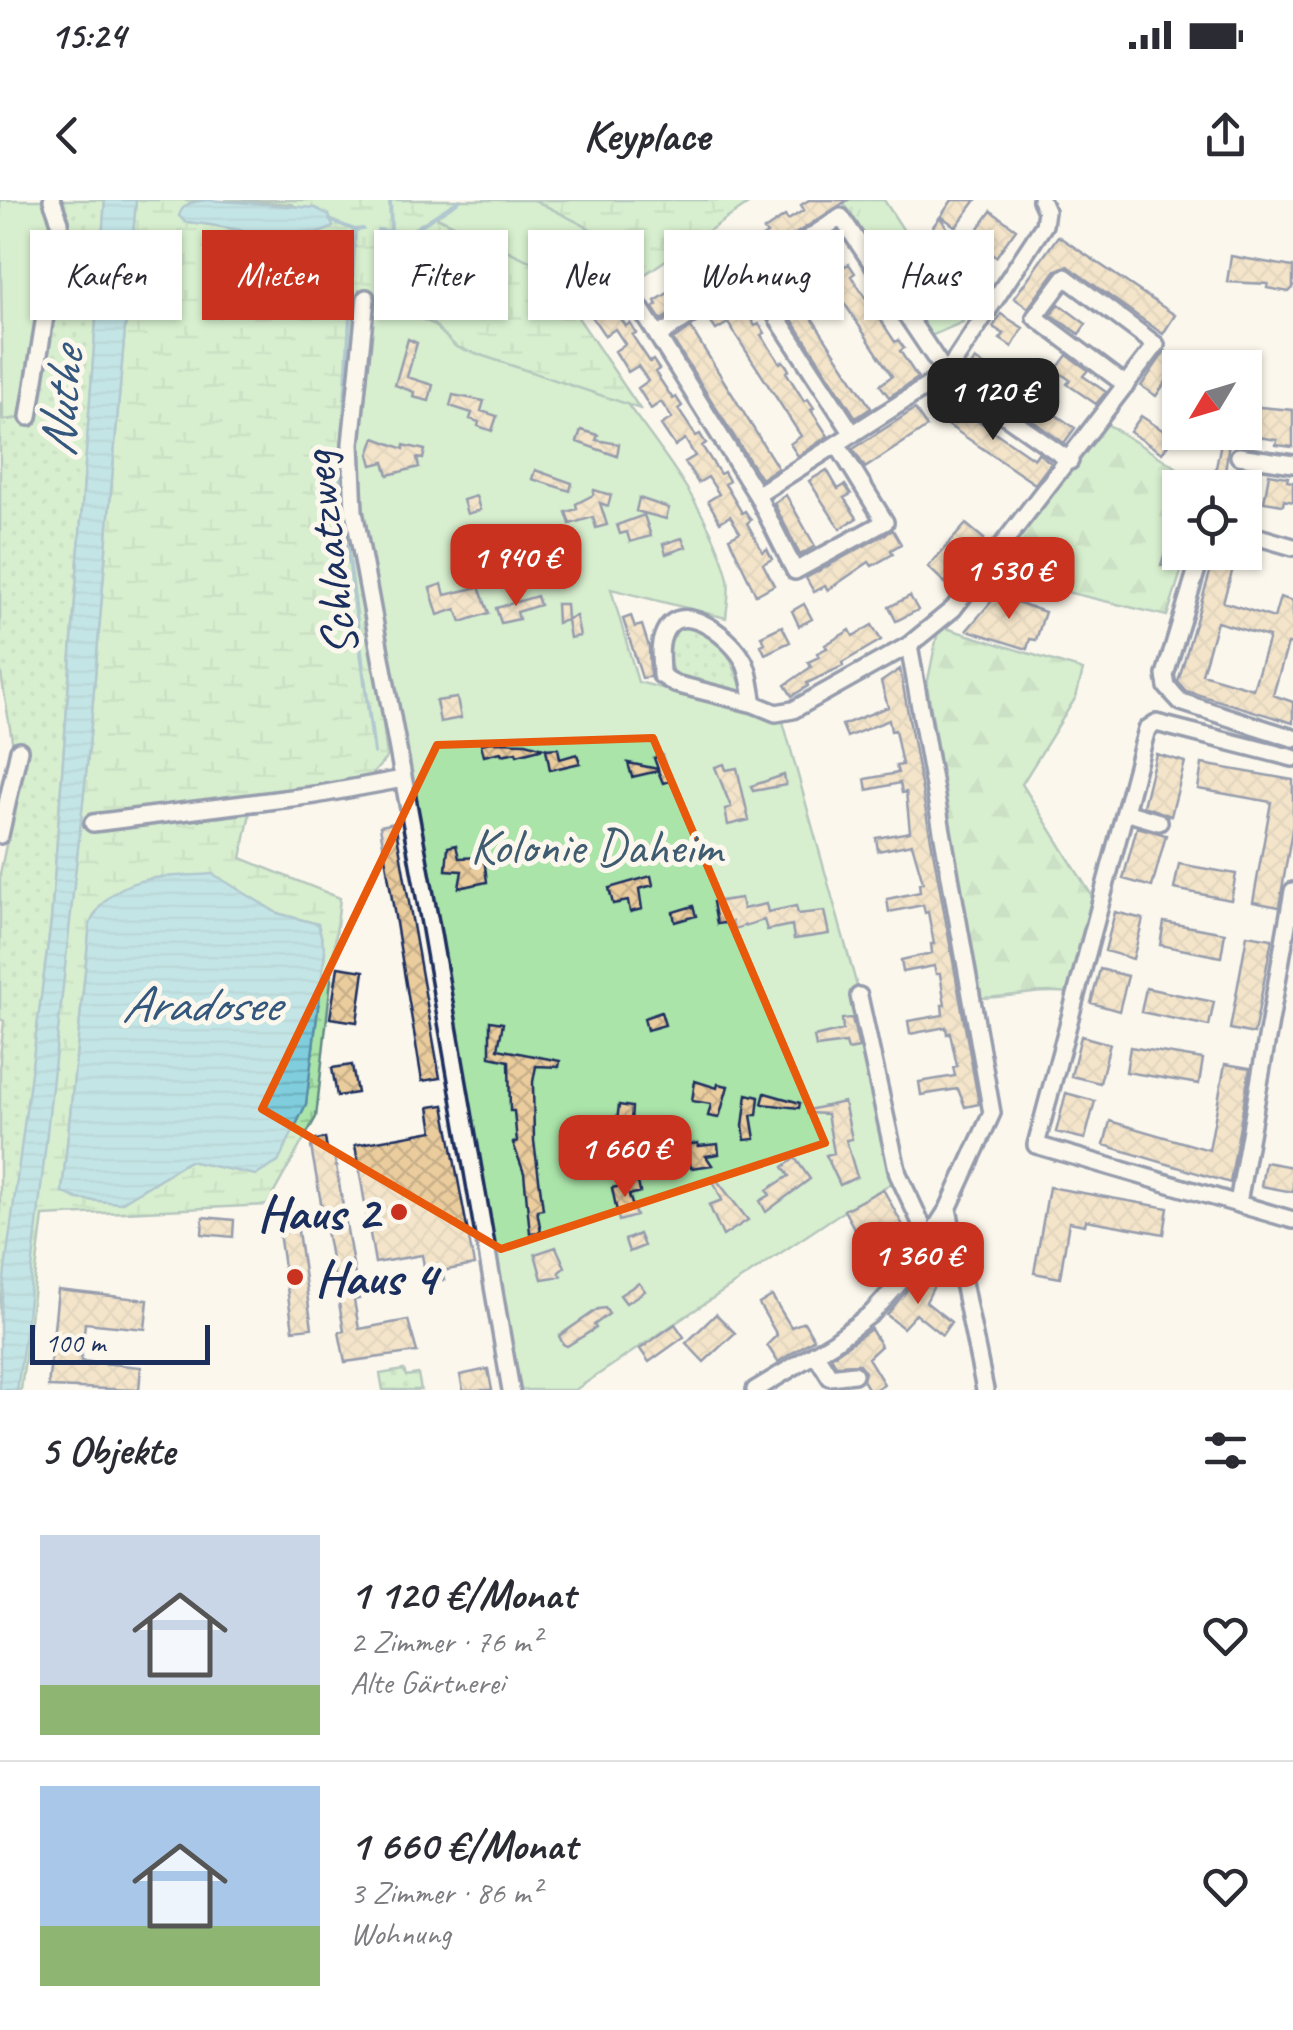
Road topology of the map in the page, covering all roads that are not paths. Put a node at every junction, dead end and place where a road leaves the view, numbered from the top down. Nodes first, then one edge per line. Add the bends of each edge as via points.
1 (52, 200) edge
2 (1040, 200) edge
3 (821, 230) edge
4 (366, 298) dead end
5 (644, 314) edge
6 (683, 320) edge
7 (779, 320) edge
8 (658, 336) junction
9 (946, 374) junction
10 (1126, 385) junction
11 (29, 417) dead end
12 (853, 434) junction
13 (838, 444) junction
14 (1239, 456) dead end
15 (1070, 461) junction
16 (1293, 464) edge
17 (757, 495) junction
18 (1262, 539) edge
19 (1293, 547) edge
20 (1197, 570) edge
21 (909, 645) junction
22 (754, 704) junction
23 (1293, 738) edge
24 (20, 750) dead end
25 (1293, 758) edge
26 (403, 779) junction
27 (1125, 812) junction
28 (1158, 822) dead end
29 (93, 823) dead end
30 (0, 835) edge
31 (1293, 891) edge
32 (859, 996) dead end
33 (1238, 1203) junction
34 (948, 1209) junction
35 (1293, 1220) edge
36 (930, 1240) junction
37 (815, 1354) junction
38 (854, 1374) dead end
39 (511, 1390) edge
40 (755, 1390) edge
41 (985, 1390) edge

1 - 11 street via 60,222
2 - 9 street via 1044,225
3 - 9 street via 841,217
4 - 26 street, Schlaatzweg via 352,489
5 - 8 street
6 - 8 street
7 - 12 street
8 - 17 street
9 - 12 street
9 - 15 street
10 - 10 street via 1035,317 1065,277 1156,345
10 - 15 street
12 - 13 street
13 - 17 street
13 - 17 street via 885,522 795,572
14 - 16 street
15 - 21 street via 971,590
18 - 19 street
20 - 23 street via 1166,687 1180,702
21 - 22 street via 793,710 776,713
21 - 34 street via 992,1113
22 - 22 street via 743,659 716,630 696,619 678,620 664,632 661,675
24 - 30 street
25 - 27 street via 1156,723 1147,729
26 - 29 street
26 - 39 street, Schlaatzweg
27 - 28 street
27 - 33 street via 1036,1145
31 - 33 street
32 - 36 street via 898,1174
33 - 35 street
34 - 36 street
34 - 41 street
36 - 37 street via 872,1313
37 - 38 street via 828,1376
37 - 40 street

